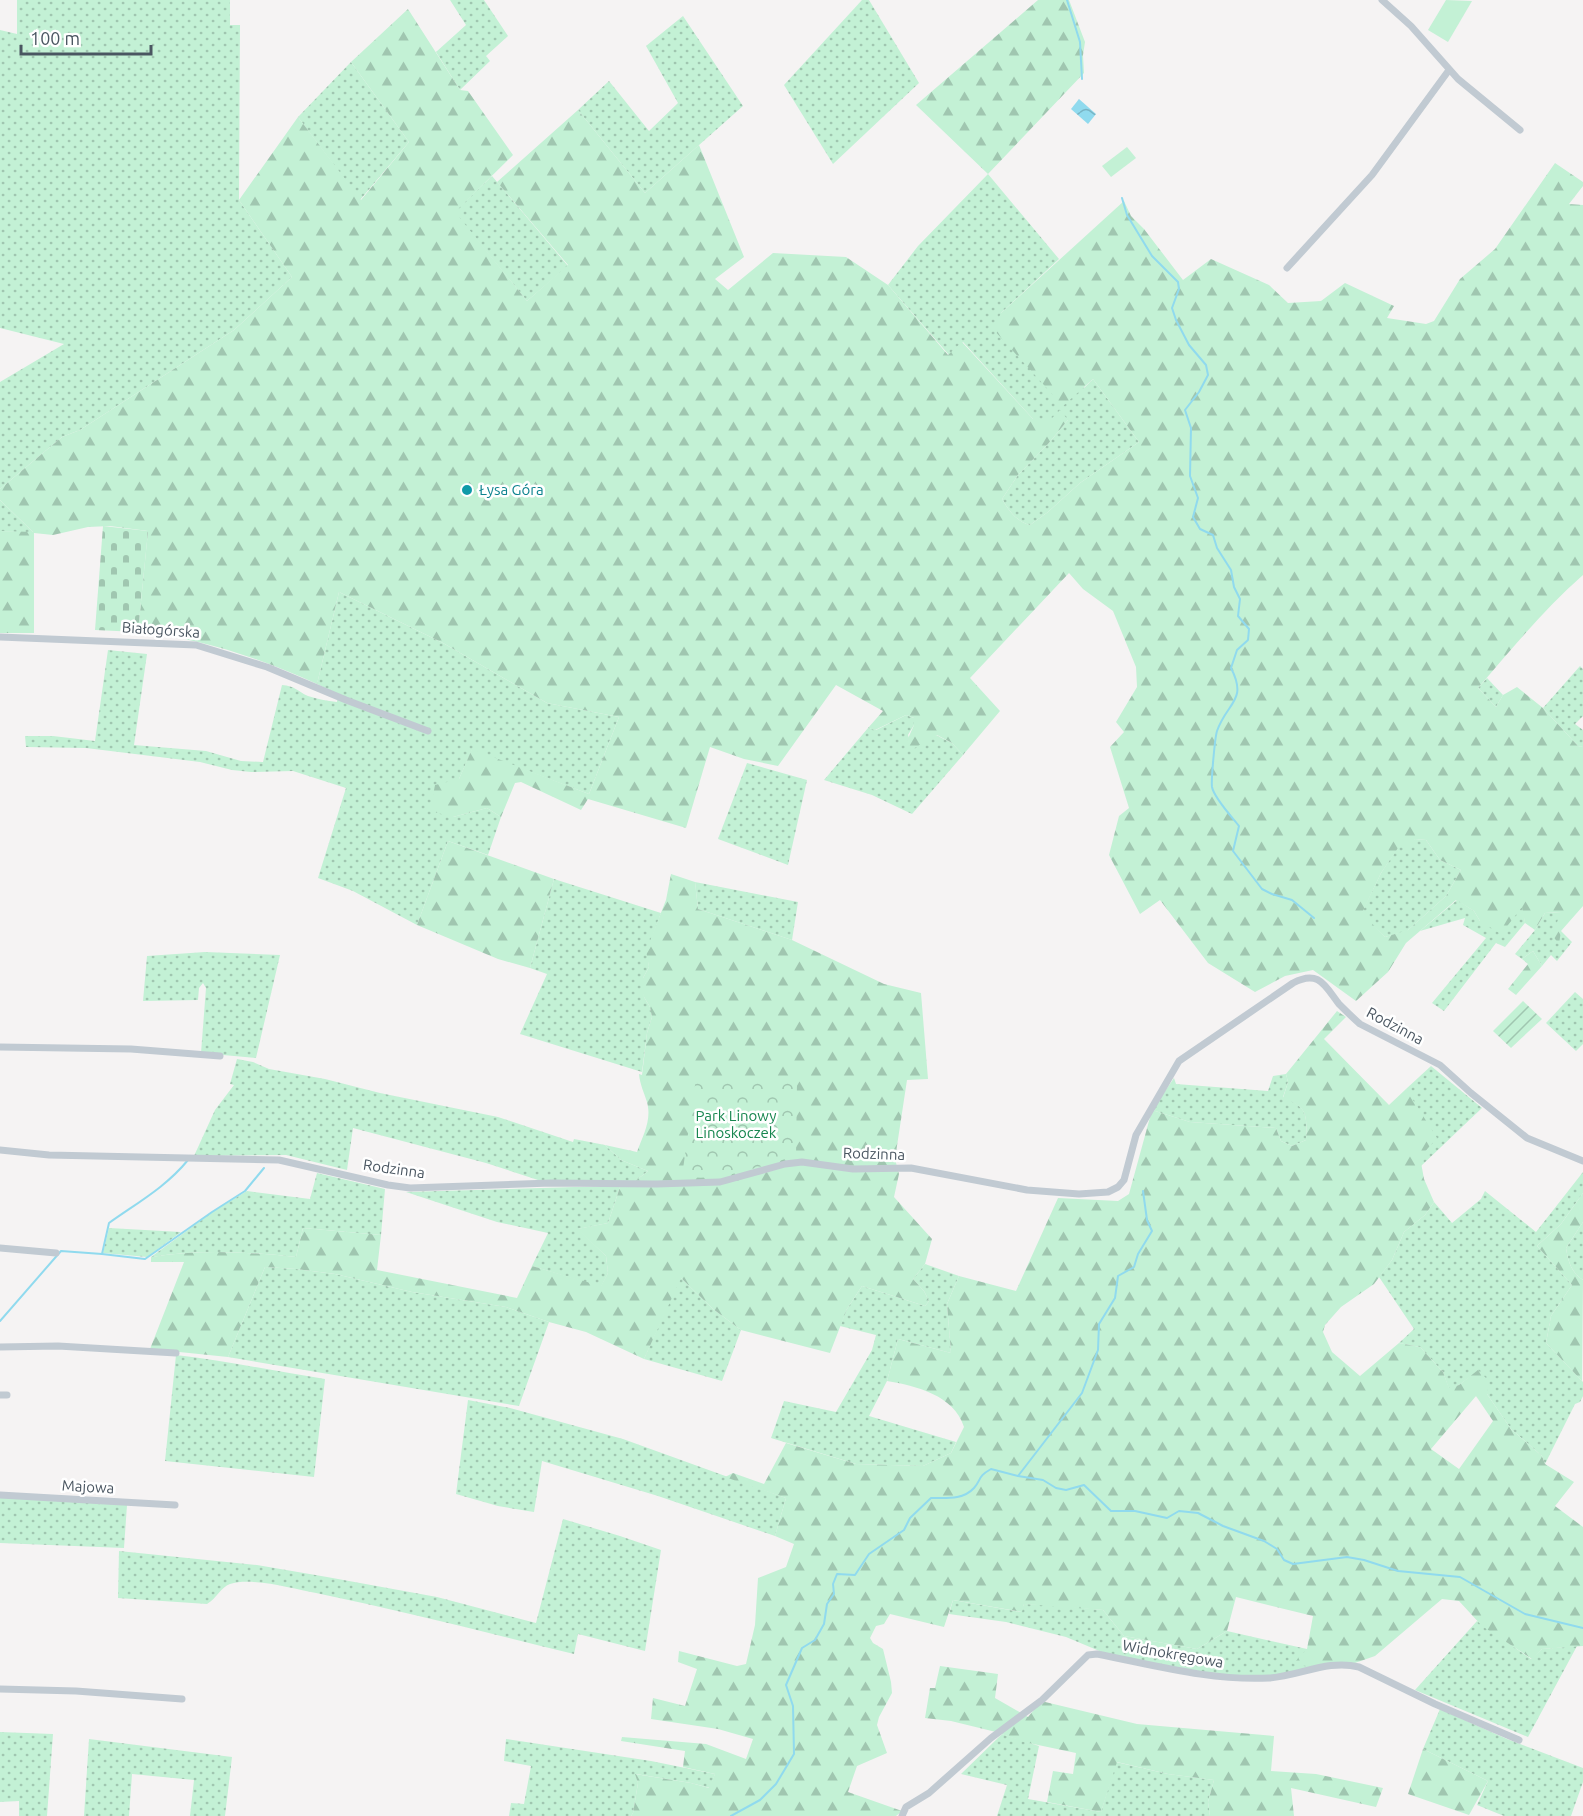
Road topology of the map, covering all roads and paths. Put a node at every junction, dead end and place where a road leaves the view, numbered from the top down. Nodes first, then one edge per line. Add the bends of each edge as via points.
1 (1382, 0) edge
2 (1449, 70) junction
3 (1520, 130) dead end
4 (1287, 268) dead end
5 (0, 637) edge
6 (428, 731) dead end
7 (0, 1047) edge
8 (220, 1056) dead end
9 (0, 1150) edge
10 (1583, 1161) edge
11 (0, 1248) edge
12 (56, 1253) dead end
13 (0, 1347) edge
14 (176, 1353) dead end
15 (0, 1495) edge
16 (175, 1505) dead end
17 (0, 1689) edge
18 (182, 1699) dead end
19 (1519, 1740) dead end
20 (902, 1816) edge

1 - 2 street
2 - 3 street
2 - 4 street via 1372,175
5 - 6 street, Białogórska via 196,645 267,667
7 - 8 street via 131,1049
9 - 10 street, Rodzinna via 49,1155 279,1161 410,1188 720,1182 802,1162 853,1169 911,1168 1027,1190 1101,1194 1114,1190 1124,1180 1136,1135 1179,1061 1293,983 1308,978 1321,981 1360,1024 1440,1065 1527,1138
11 - 12 street
13 - 14 street
15 - 16 street, Majowa
17 - 18 street via 76,1690
19 - 20 street, Widnokręgowa via 1348,1664 1270,1678 1232,1678 1088,1655 1042,1700 991,1738 929,1793 906,1807

